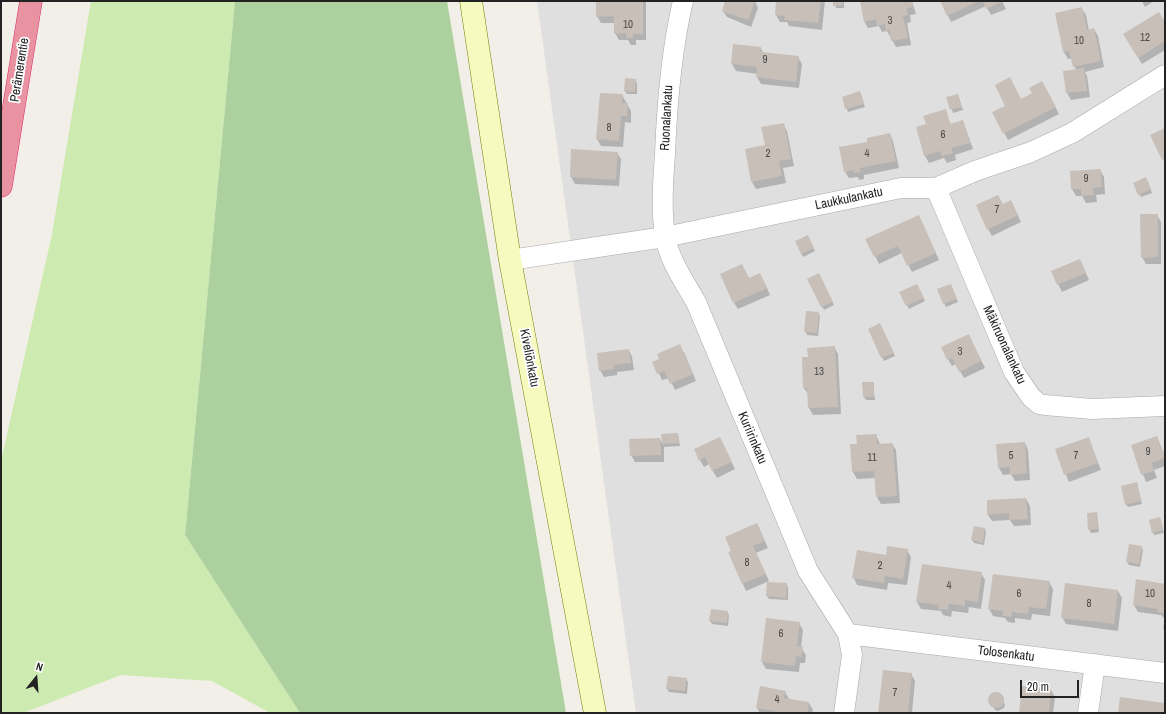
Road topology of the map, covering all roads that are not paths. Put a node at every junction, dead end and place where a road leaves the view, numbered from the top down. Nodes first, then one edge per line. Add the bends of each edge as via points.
1 (31, 1) edge
2 (471, 1) edge
3 (683, 1) edge
4 (1165, 75) edge
5 (1, 186) edge
6 (936, 188) junction
7 (665, 237) junction
8 (510, 260) junction
9 (1165, 406) edge
10 (848, 634) junction
11 (1095, 664) junction
12 (1165, 673) edge
13 (595, 713) edge
14 (844, 713) edge
15 (1088, 713) edge

1 - 5 highway, Perämerentie
2 - 8 main road, Kiveliönkatu
3 - 7 street, Ruonalankatu via 669,75 664,172
4 - 6 street, Laukkulankatu via 1072,133 1031,152 975,171
6 - 7 street, Laukkulankatu via 901,188
6 - 9 street, Mäkiruonalankatu via 1014,372 1035,401 1045,405 1092,409
7 - 8 street, Laukkulankatu
7 - 10 street, Kuriirinkatu via 676,268 696,302 808,571
8 - 13 main road, Kiveliönkatu
10 - 11 street, Tolosenkatu
10 - 14 street via 852,655
11 - 12 street, Tolosenkatu
11 - 15 street

